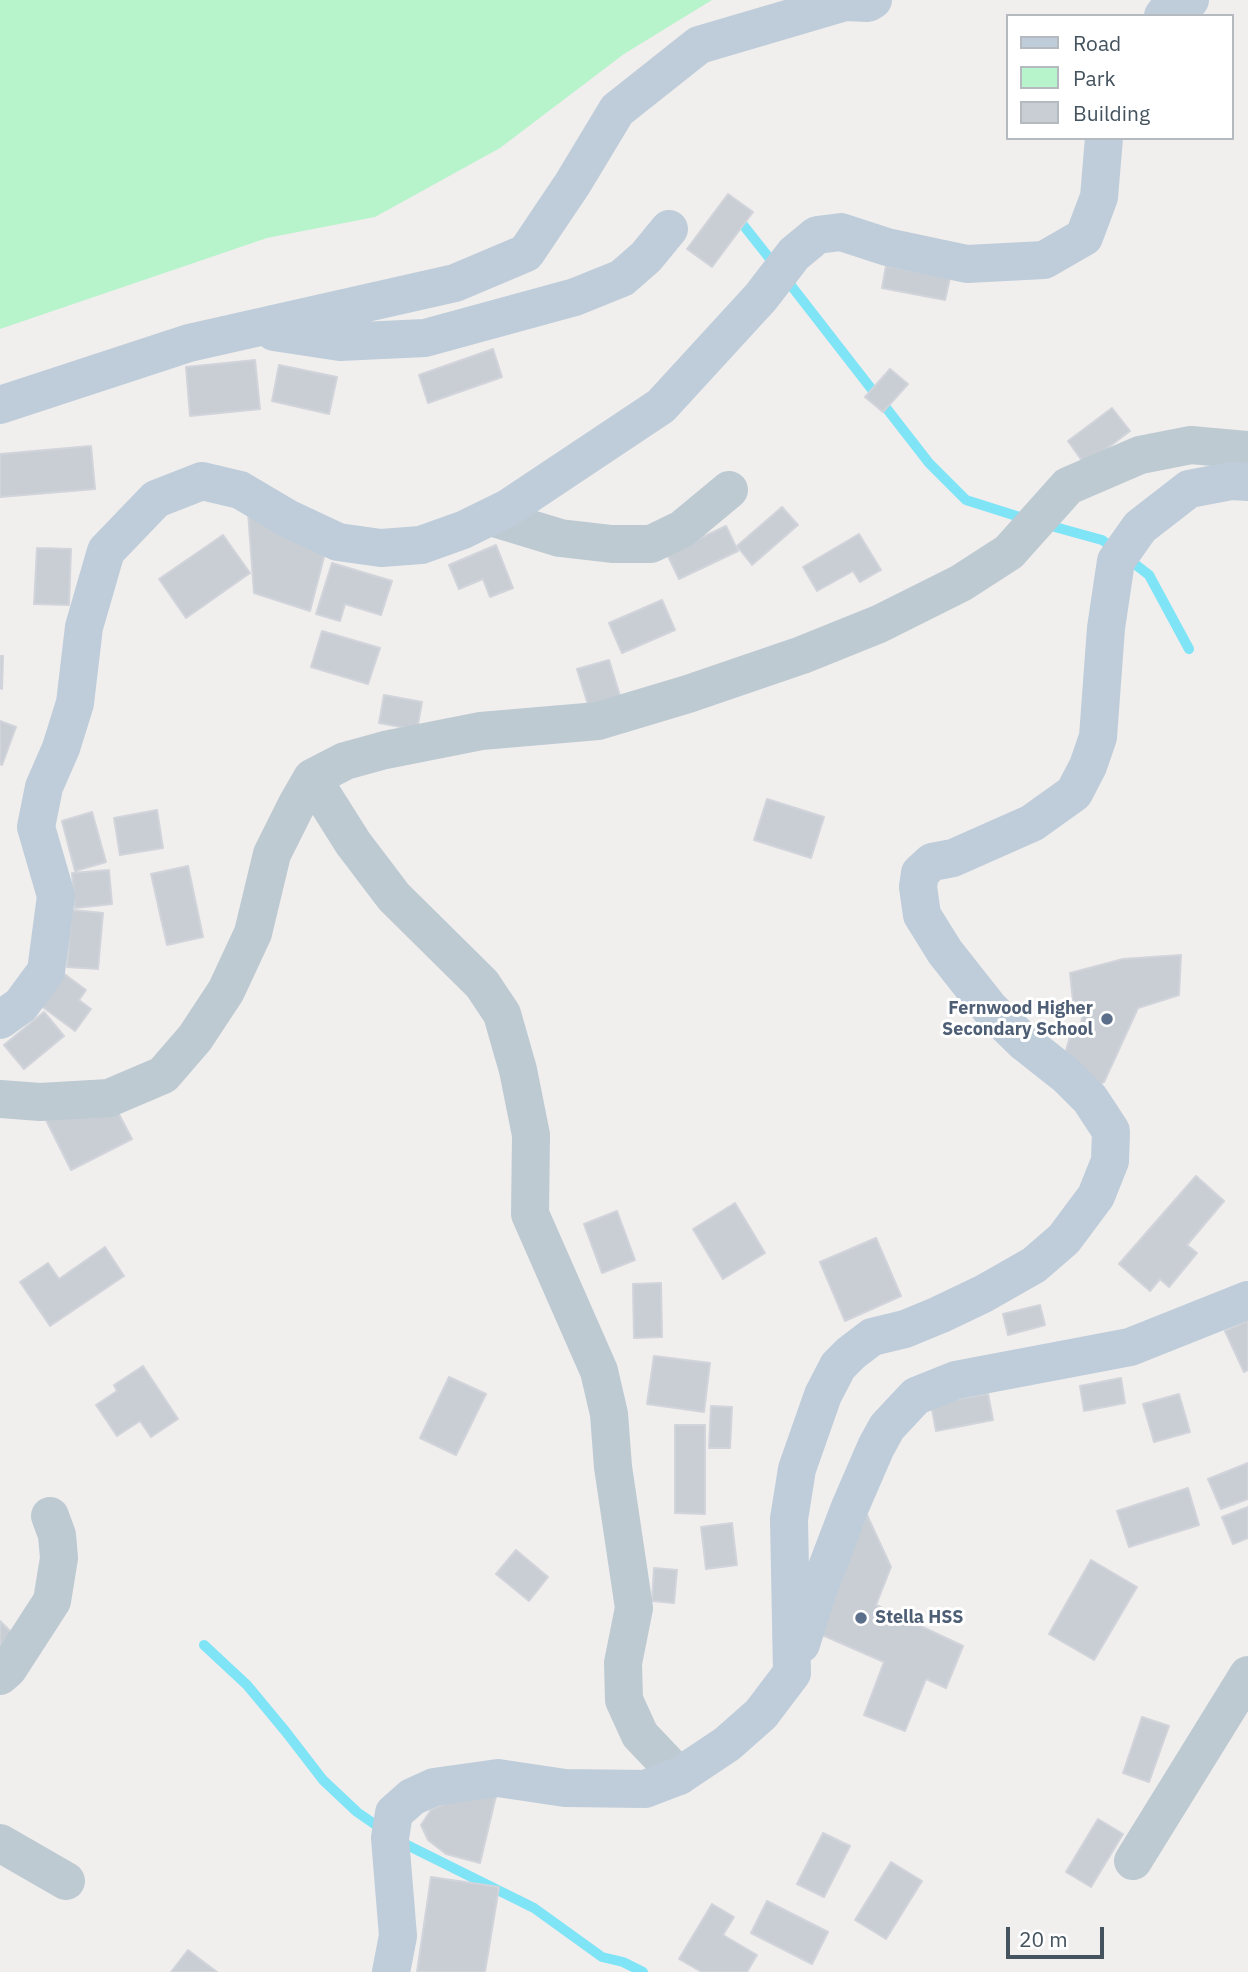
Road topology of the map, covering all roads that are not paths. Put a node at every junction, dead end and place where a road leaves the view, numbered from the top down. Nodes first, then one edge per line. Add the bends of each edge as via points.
1 (873, 0) edge
2 (1190, 0) edge
3 (1164, 14) edge
4 (1104, 140) edge
5 (669, 229) dead end
6 (251, 329) junction
7 (0, 405) edge
8 (1248, 450) edge
9 (1248, 482) edge
10 (729, 490) dead end
11 (491, 517) junction
12 (313, 778) junction
13 (0, 1020) edge
14 (0, 1099) edge
15 (1248, 1300) edge
16 (50, 1516) dead end
17 (792, 1673) junction
18 (1248, 1675) edge
19 (0, 1676) edge
20 (679, 1776) junction
21 (0, 1843) edge
22 (1133, 1861) dead end
23 (66, 1881) dead end
24 (391, 1972) edge

1 - 6 street via 868,4 845,2 699,45 617,110 526,253 456,283
2 - 3 street
4 - 11 street via 1099,197 1084,237 1044,260 967,264 841,232 817,235 794,254 661,406
5 - 6 street via 622,278 575,297 425,338 340,342
6 - 7 street via 189,343
8 - 12 street via 1191,445 1140,455 1068,486 1009,552 961,583 879,624 802,655 598,721 481,731 385,750 345,761
9 - 17 street via 1189,489 1140,527 1116,561 1098,737 1074,793 1032,822 953,858 932,862 920,873 922,915 945,952 990,1009 1090,1099 1111,1131 1110,1161 1096,1196 1064,1239 1034,1265 939,1315 872,1337 838,1366 797,1469 789,1519
10 - 11 street via 682,528 651,544 560,538
11 - 13 street via 421,545 381,548 338,542 240,490 202,481 156,499 148,507 106,551 84,627 75,703 44,787 36,827 56,896 46,971 21,1005
12 - 14 street via 272,854 253,933 226,991 163,1075 109,1098
12 - 20 street via 353,843 394,897 482,984 502,1014 531,1135 530,1214 599,1371 608,1414 634,1608 623,1663 624,1700 640,1735
15 - 17 street via 1130,1347 956,1380 916,1396 887,1427 876,1447 816,1596
16 - 19 street via 59,1558 51,1601
17 - 20 street via 761,1714
18 - 22 street
20 - 24 street via 645,1789 565,1788 498,1778 434,1787 412,1797 394,1813 390,1838 398,1936
21 - 23 street

